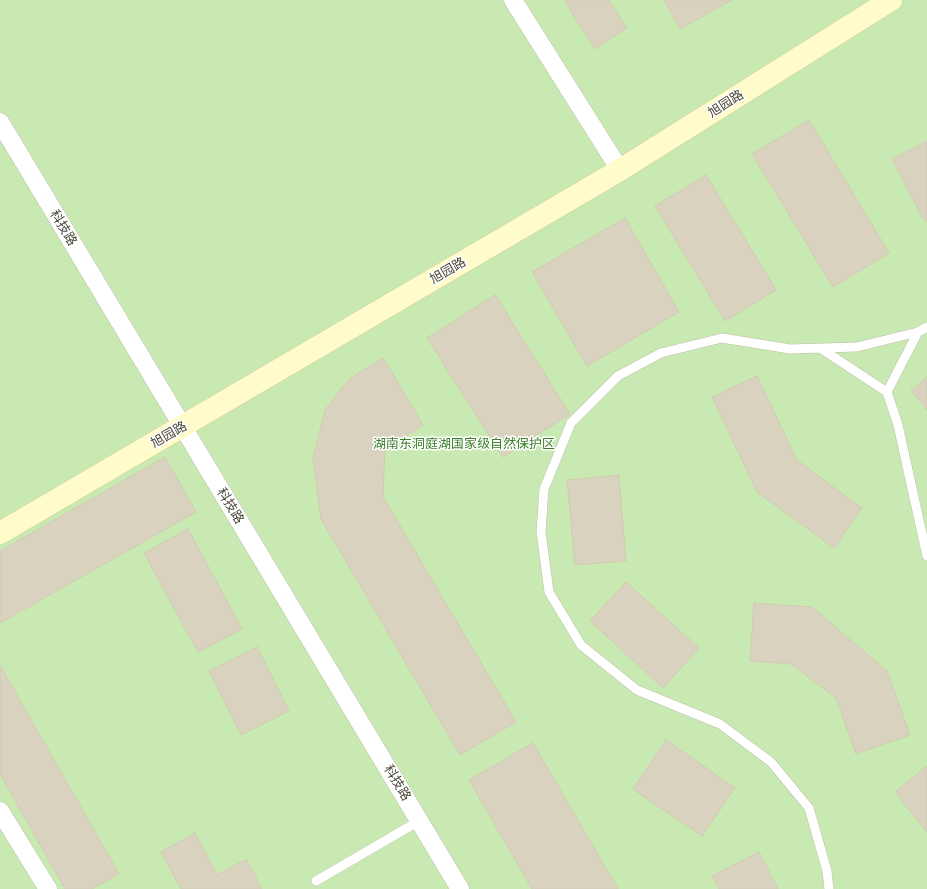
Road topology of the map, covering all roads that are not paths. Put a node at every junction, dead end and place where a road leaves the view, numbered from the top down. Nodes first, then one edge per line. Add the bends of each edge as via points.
1 (513, 0) edge
2 (891, 0) edge
3 (0, 122) edge
4 (620, 170) junction
5 (927, 327) edge
6 (918, 332) junction
7 (820, 348) junction
8 (888, 392) junction
9 (183, 427) junction
10 (0, 533) edge
11 (927, 556) edge
12 (0, 811) edge
13 (419, 821) junction
14 (316, 881) dead end
15 (48, 889) edge
16 (460, 889) edge
17 (829, 889) edge

1 - 4 street
2 - 4 street, 旭园路
3 - 9 street, 科技路
4 - 9 street, 旭园路
5 - 6 lane
6 - 7 lane via 857,347
6 - 8 lane
7 - 8 lane
7 - 17 lane via 790,349 722,338 661,353 618,376 571,422 544,490 541,532 549,592 581,645 637,690 720,724 771,762 809,808 827,872
8 - 11 lane via 898,425
9 - 10 street, 旭园路
9 - 13 street, 科技路
12 - 15 street
13 - 14 lane
13 - 16 street, 科技路

